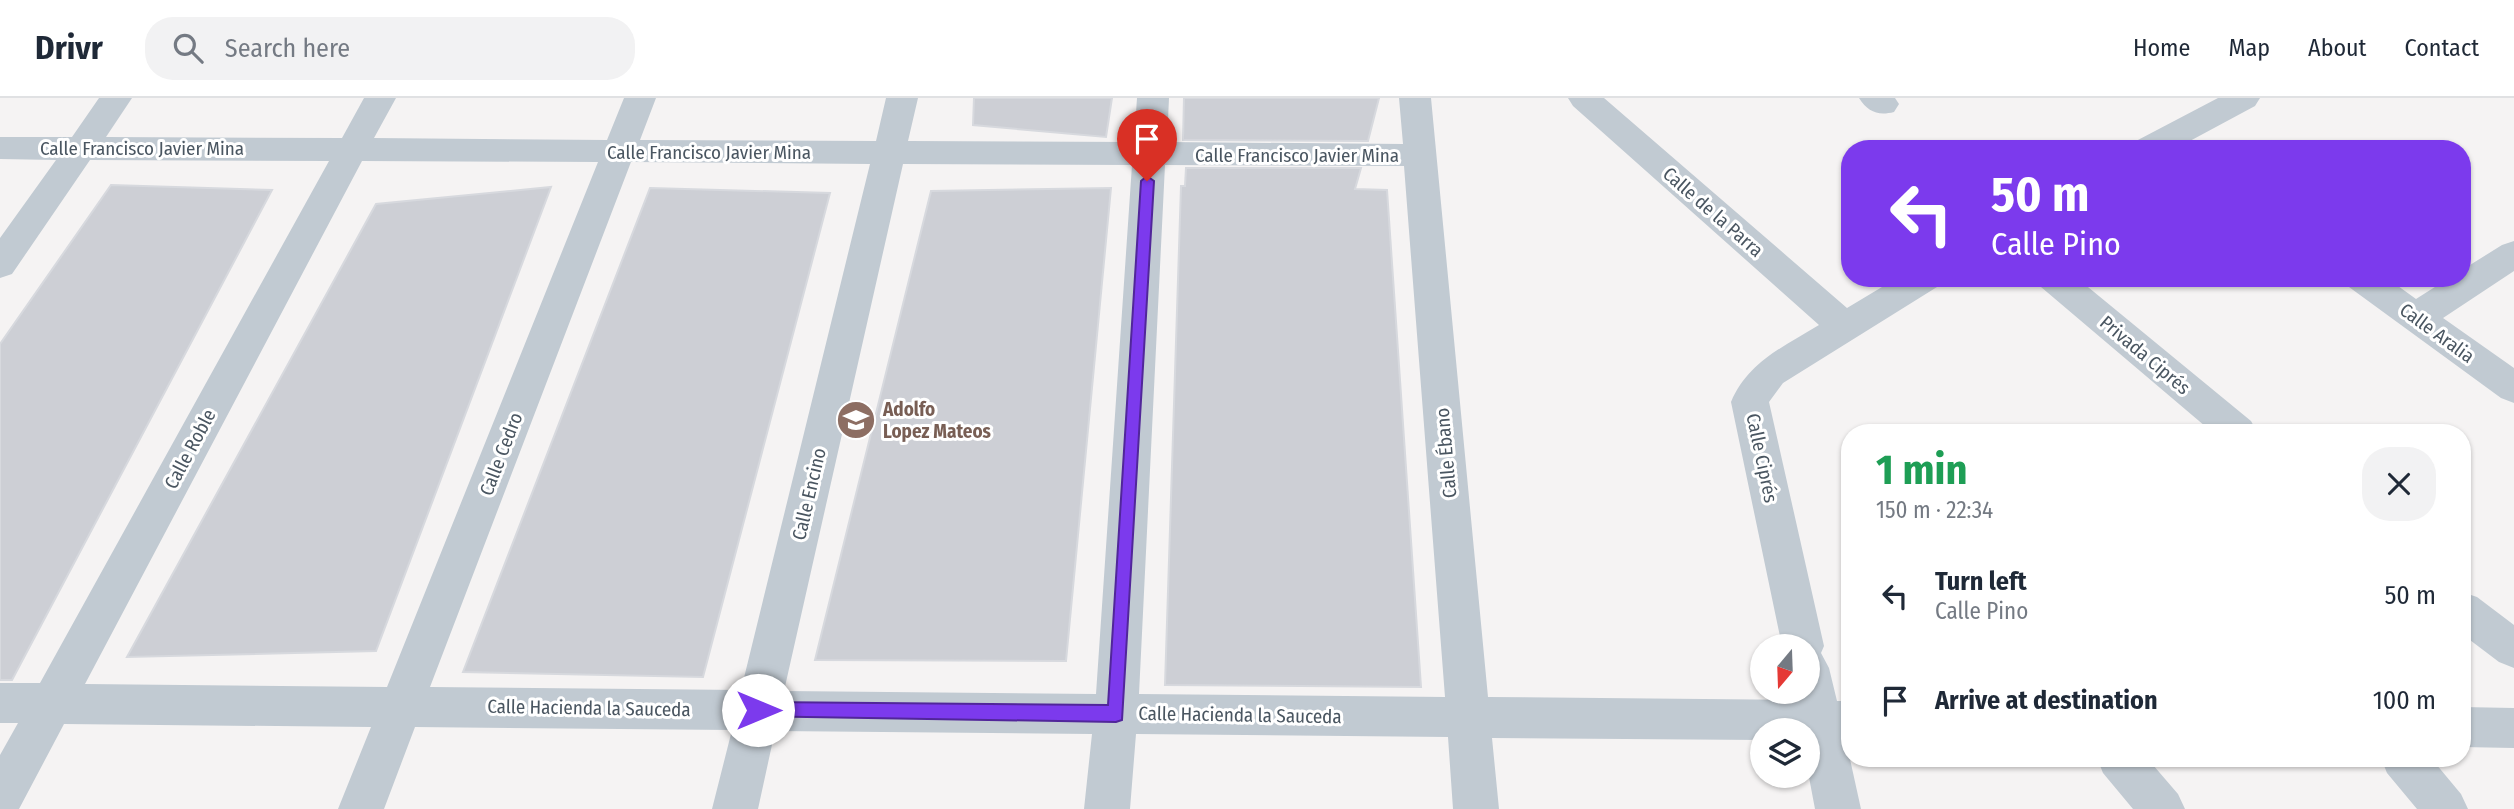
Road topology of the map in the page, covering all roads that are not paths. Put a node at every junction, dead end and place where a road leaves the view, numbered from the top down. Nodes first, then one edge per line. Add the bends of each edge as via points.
1 (116, 98) edge
2 (380, 98) edge
3 (640, 98) edge
4 (902, 98) edge
5 (1153, 98) edge
6 (1415, 98) edge
7 (1584, 98) edge
8 (2244, 98) edge
9 (2173, 140) edge
10 (0, 148) edge
11 (80, 148) junction
12 (352, 150) junction
13 (620, 151) junction
14 (889, 153) junction
15 (1149, 154) junction
16 (1418, 155) junction
17 (2514, 254) edge
18 (0, 265) edge
19 (2471, 282) edge
20 (1910, 287) edge
21 (2064, 287) edge
22 (2374, 287) edge
23 (2463, 287) edge
24 (2416, 317) junction
25 (1843, 326) junction
26 (2514, 388) edge
27 (2228, 424) edge
28 (2471, 617) edge
29 (1800, 634) edge
30 (2514, 649) edge
31 (1820, 692) edge
32 (0, 703) edge
33 (52, 703) junction
34 (401, 707) junction
35 (758, 710) junction
36 (1116, 714) junction
37 (1470, 717) junction
38 (1835, 721) edge
39 (2471, 727) edge
40 (2514, 728) edge
41 (2127, 767) edge
42 (2410, 767) edge
43 (0, 799) edge
44 (361, 809) edge
45 (735, 809) edge
46 (1107, 809) edge
47 (1476, 809) edge
48 (1838, 809) edge
49 (2162, 809) edge
50 (2445, 809) edge

1 - 11 street
2 - 12 street, Calle Roble
3 - 13 street, Calle Cedro
4 - 14 street, Calle Encino
5 - 15 street
6 - 16 street, Calle Ébano
7 - 25 street, Calle de la Parra
8 - 9 street
10 - 11 street, Calle Francisco Javier Mina
11 - 12 street, Calle Francisco Javier Mina
11 - 18 street
12 - 13 street, Calle Francisco Javier Mina
12 - 33 street, Calle Roble
13 - 14 street, Calle Francisco Javier Mina
13 - 34 street, Calle Cedro
14 - 15 street, Calle Francisco Javier Mina
14 - 35 street, Calle Encino
15 - 16 street, Calle Francisco Javier Mina
15 - 36 street
16 - 37 street, Calle Ébano
17 - 19 street
20 - 25 street, Calle Ciprés
21 - 27 street, Privada Ciprés
22 - 24 street, Calle Aralia
23 - 24 street
24 - 26 street, Calle Aralia
25 - 29 street, Calle Ciprés via 1770,373 1750,402
28 - 30 street
31 - 38 street
32 - 33 street, Calle Hacienda la Sauceda
33 - 34 street, Calle Hacienda la Sauceda
33 - 43 street, Calle Roble
34 - 35 street, Calle Hacienda la Sauceda
34 - 44 street, Calle Cedro
35 - 36 street, Calle Hacienda la Sauceda
35 - 45 street, Calle Encino
36 - 37 street, Calle Hacienda la Sauceda
36 - 46 street
37 - 38 street, Calle Hacienda la Sauceda
37 - 47 street, Calle Ébano
38 - 48 street
39 - 40 street
41 - 49 street
42 - 50 street

